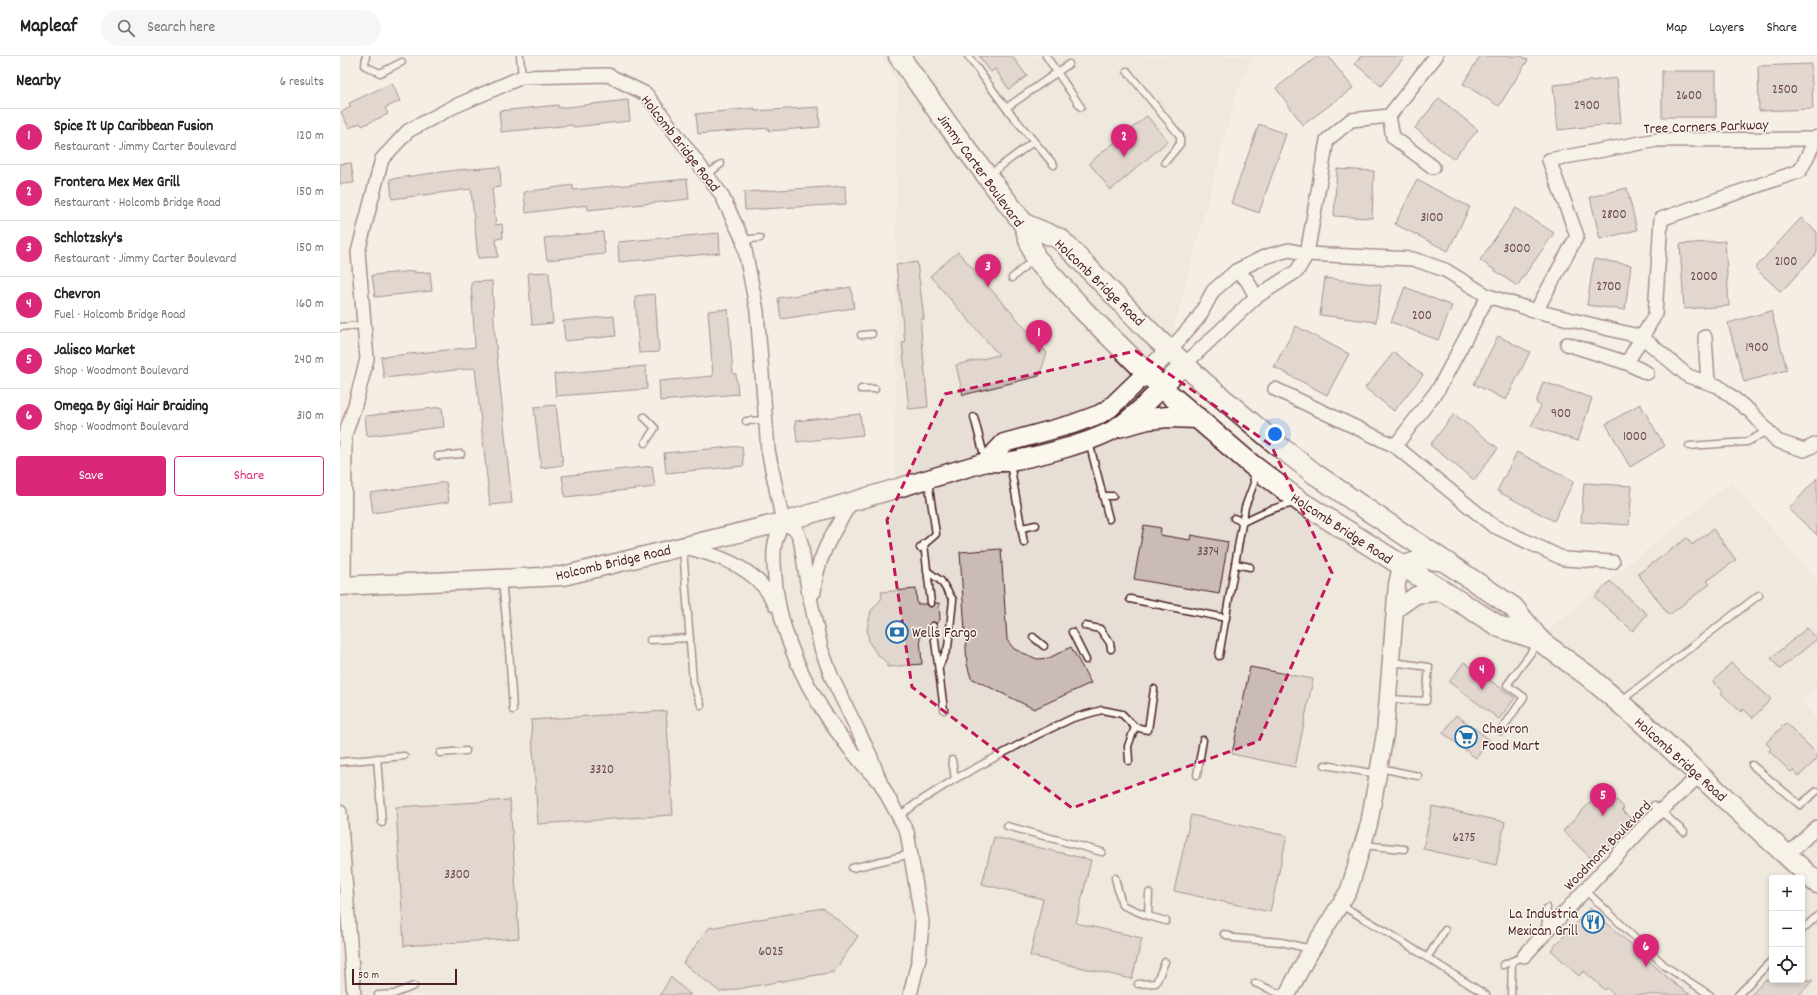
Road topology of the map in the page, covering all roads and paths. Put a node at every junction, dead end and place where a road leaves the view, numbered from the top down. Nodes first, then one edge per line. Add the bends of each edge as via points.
1 (366, 56) edge
2 (520, 56) edge
3 (899, 56) edge
4 (968, 56) edge
5 (1046, 56) edge
6 (1436, 56) edge
7 (402, 62) dead end
8 (1069, 64) dead end
9 (1127, 71) dead end
10 (1058, 72) junction
11 (522, 77) junction
12 (1080, 106) dead end
13 (1006, 108) junction
14 (1389, 116) junction
15 (1817, 138) edge
16 (1034, 142) junction
17 (1165, 162) dead end
18 (721, 164) dead end
19 (1054, 165) dead end
20 (1433, 167) dead end
21 (707, 175) junction
22 (986, 177) junction
23 (1024, 224) junction
24 (760, 238) dead end
25 (743, 240) junction
26 (1307, 254) junction
27 (1035, 257) junction
28 (1236, 271) junction
29 (1012, 278) dead end
30 (1488, 296) junction
31 (1256, 297) junction
32 (1536, 311) junction
33 (364, 325) junction
34 (340, 327) edge
35 (872, 334) dead end
36 (861, 335) dead end
37 (1642, 337) junction
38 (1705, 337) dead end
39 (1567, 344) dead end
40 (1170, 350) junction
41 (1627, 363) junction
42 (1184, 364) junction
43 (1147, 373) junction
44 (1647, 373) dead end
45 (1708, 382) junction
46 (1161, 387) junction
47 (1275, 389) dead end
48 (861, 390) dead end
49 (876, 390) dead end
50 (644, 417) dead end
51 (974, 417) dead end
52 (1198, 418) junction
53 (765, 420) junction
54 (746, 421) dead end
55 (1118, 427) junction
56 (1767, 431) junction
57 (1089, 440) junction
58 (645, 443) dead end
59 (1817, 444) edge
60 (1395, 446) junction
61 (1689, 446) dead end
62 (461, 454) dead end
63 (438, 456) dead end
64 (986, 462) junction
65 (1010, 462) junction
66 (1252, 465) junction
67 (342, 474) edge
68 (928, 480) junction
69 (1103, 496) junction
70 (1112, 496) dead end
71 (851, 502) junction
72 (1301, 502) junction
73 (1234, 518) dead end
74 (1109, 519) dead end
75 (783, 522) junction
76 (1243, 522) junction
77 (1036, 525) dead end
78 (1022, 528) junction
79 (1024, 544) dead end
80 (683, 547) junction
81 (1613, 562) dead end
82 (1445, 563) junction
83 (1236, 564) junction
84 (1401, 566) junction
85 (1250, 567) dead end
86 (927, 571) junction
87 (502, 579) junction
88 (342, 586) edge
89 (1444, 592) junction
90 (1759, 595) dead end
91 (1130, 599) dead end
92 (931, 603) dead end
93 (1395, 610) junction
94 (814, 616) junction
95 (1226, 618) junction
96 (784, 626) junction
97 (933, 626) dead end
98 (1085, 626) dead end
99 (1072, 632) dead end
100 (1033, 637) dead end
101 (690, 638) junction
102 (650, 640) dead end
103 (1540, 640) junction
104 (1044, 646) dead end
105 (1111, 649) dead end
106 (1219, 656) dead end
107 (1086, 660) dead end
108 (1391, 662) junction
109 (939, 667) junction
110 (1154, 689) dead end
111 (1388, 699) junction
112 (1619, 703) junction
113 (701, 704) dead end
114 (513, 710) dead end
115 (944, 710) dead end
116 (1135, 727) junction
117 (1501, 731) dead end
118 (1203, 740) dead end
119 (466, 751) dead end
120 (440, 753) dead end
121 (404, 756) dead end
122 (377, 758) junction
123 (952, 760) dead end
124 (1129, 761) dead end
125 (340, 762) edge
126 (1326, 764) dead end
127 (1752, 765) dead end
128 (1379, 771) junction
129 (1197, 775) dead end
130 (1418, 776) dead end
131 (1699, 776) junction
132 (955, 779) junction
133 (881, 784) junction
134 (1817, 790) edge
135 (1658, 808) junction
136 (340, 812) edge
137 (899, 816) junction
138 (382, 823) dead end
139 (1007, 826) dead end
140 (1817, 826) edge
141 (1684, 832) dead end
142 (1363, 845) junction
143 (1404, 849) dead end
144 (1102, 852) dead end
145 (912, 854) junction
146 (1787, 855) junction
147 (852, 868) dead end
148 (1115, 878) dead end
149 (1817, 883) edge
150 (1585, 890) junction
151 (1149, 893) dead end
152 (1340, 905) junction
153 (1547, 908) dead end
154 (1148, 916) junction
155 (1817, 916) edge
156 (1166, 921) dead end
157 (1805, 927) edge
158 (1445, 930) dead end
159 (1224, 934) dead end
160 (1544, 934) junction
161 (1312, 949) junction
162 (1427, 958) junction
163 (1518, 959) junction
164 (1165, 962) dead end
165 (1769, 963) edge
166 (1503, 965) dead end
167 (1255, 983) dead end
168 (1138, 984) dead end
169 (414, 986) dead end
170 (354, 995) edge
171 (378, 995) edge
172 (910, 995) edge
173 (1283, 995) edge
174 (1287, 995) edge
175 (1486, 995) edge
176 (1511, 995) edge
177 (1710, 995) edge
178 (1738, 995) edge

1 - 7 lane via 365,66 380,73
2 - 11 lane
3 - 22 main road, Jimmy Carter Boulevard
4 - 13 lane
5 - 10 lane
6 - 14 street
8 - 10 lane
9 - 17 lane via 1180,136 1180,144
10 - 12 lane
10 - 13 lane
11 - 21 street, Holcomb Bridge Road via 608,75 646,94
11 - 33 street, Holcomb Bridge Road via 453,107 408,131 382,159 358,252
13 - 16 lane
14 - 20 street via 1393,137
14 - 26 street via 1351,120 1327,140
15 - 32 street, Tree Corners Parkway via 1657,140 1549,160 1577,236
15 - 37 street, Tree Corners Parkway via 1800,171 1661,219 1655,315
16 - 19 lane
16 - 22 lane
18 - 21 lane
21 - 25 street, Holcomb Bridge Road via 721,194
22 - 23 main road, Jimmy Carter Boulevard
23 - 27 main road, Jimmy Carter Boulevard
23 - 40 main road, Holcomb Bridge Road via 1060,239
24 - 25 lane
25 - 53 street, Holcomb Bridge Road via 757,311
26 - 28 street via 1289,250 1264,257
26 - 30 street via 1413,259 1445,270
26 - 31 street via 1297,271
27 - 29 lane
27 - 43 main road, Jimmy Carter Boulevard via 1083,310
28 - 31 street via 1247,280
28 - 40 street via 1213,291 1199,317
30 - 32 street
30 - 60 street via 1439,388
31 - 42 street
32 - 37 street
33 - 34 lane
33 - 67 street, Holcomb Bridge Road via 367,360 348,419
35 - 36 lane
37 - 41 street, Tree Corners Parkway
37 - 45 street via 1688,376
38 - 45 street
39 - 41 street
40 - 42 main road, Holcomb Bridge Road
40 - 43 main road, Holcomb Bridge Road
41 - 44 street
42 - 46 main road, Holcomb Bridge Road
42 - 82 main road, Holcomb Bridge Road via 1238,412 1315,474
43 - 46 main road, Jimmy Carter Boulevard
43 - 64 main road, Holcomb Bridge Road via 1110,408 1100,414 1004,443
45 - 56 street via 1718,386 1751,412
46 - 52 main road, Holcomb Bridge Road
46 - 55 main road, Holcomb Bridge Road
47 - 60 street
48 - 49 lane
50 - 58 lane via 655,428
51 - 64 lane
52 - 55 main road via 1148,419
52 - 66 main road, Holcomb Bridge Road
53 - 54 lane
53 - 75 street, Holcomb Bridge Road via 768,450
55 - 57 main road, Holcomb Bridge Road
56 - 59 street via 1777,441 1804,450
56 - 61 lane via 1746,442
57 - 65 main road, Holcomb Bridge Road
57 - 69 lane
60 - 81 street via 1492,525 1564,559
62 - 63 lane
64 - 65 main road, Holcomb Bridge Road
64 - 68 main road, Holcomb Bridge Road
65 - 78 lane
66 - 72 main road, Holcomb Bridge Road
66 - 76 lane via 1254,483 1245,507
67 - 88 street, Holcomb Bridge Road
68 - 71 main road, Holcomb Bridge Road
68 - 86 lane via 936,534 922,546
69 - 70 lane
69 - 74 lane
71 - 75 main road, Holcomb Bridge Road
71 - 94 street via 821,555 815,576
72 - 76 lane via 1282,505
72 - 84 main road, Holcomb Bridge Road
73 - 76 lane
75 - 80 main road, Holcomb Bridge Road
75 - 94 street via 797,531 801,543
75 - 96 street via 773,550 776,591
76 - 83 lane
77 - 78 lane
78 - 79 lane
80 - 87 main road, Holcomb Bridge Road via 563,576
80 - 96 street via 711,554 754,576 766,588
80 - 101 lane
82 - 84 street via 1418,559
82 - 103 main road, Holcomb Bridge Road via 1513,607
83 - 85 lane
83 - 95 lane
84 - 89 main road, Holcomb Bridge Road
84 - 93 street
86 - 92 lane
86 - 109 lane via 941,581 953,600 948,647
87 - 88 main road, Holcomb Bridge Road
87 - 114 lane
89 - 93 street via 1416,595
89 - 103 main road, Holcomb Bridge Road via 1500,627
90 - 112 lane
91 - 95 lane
93 - 108 street
94 - 133 street via 821,648 832,678 870,755
95 - 106 lane
96 - 133 street via 809,686 859,761
97 - 109 lane
98 - 105 lane via 1100,629 1110,643
99 - 107 lane
100 - 104 lane
101 - 102 lane
101 - 113 lane via 693,683
103 - 112 main road, Holcomb Bridge Road
103 - 117 lane via 1507,685 1524,696
108 - 111 street
108 - 111 lane via 1429,666 1426,701
109 - 115 lane
110 - 116 lane via 1148,730
111 - 128 street
112 - 131 main road, Holcomb Bridge Road
116 - 124 lane via 1128,746
116 - 132 lane via 1122,714 1102,710 1073,718
118 - 129 lane
119 - 120 lane
121 - 122 lane
122 - 125 lane
122 - 138 lane
123 - 132 lane
126 - 128 lane
127 - 134 lane via 1800,805
128 - 130 lane
128 - 142 street
131 - 135 street, Woodmont Boulevard
131 - 146 main road, Holcomb Bridge Road
132 - 137 lane
133 - 137 street
135 - 141 lane
135 - 150 street, Woodmont Boulevard
136 - 170 street via 346,933
137 - 145 street via 907,832
139 - 144 lane
140 - 146 street
142 - 143 lane
142 - 152 street via 1349,890
145 - 147 lane
145 - 172 street via 922,922 919,958
146 - 149 main road, Holcomb Bridge Road
148 - 154 lane via 1122,905
150 - 160 street, Woodmont Boulevard
150 - 177 lane via 1665,966
151 - 154 lane
152 - 161 street
152 - 162 lane
153 - 160 lane
154 - 156 lane
155 - 157 lane
158 - 162 lane
159 - 161 lane via 1234,938 1281,942
160 - 163 street, Woodmont Boulevard
161 - 174 street
162 - 175 lane
163 - 166 lane
163 - 176 lane
164 - 168 lane via 1156,983
165 - 178 lane
167 - 173 lane
169 - 171 lane via 394,994

